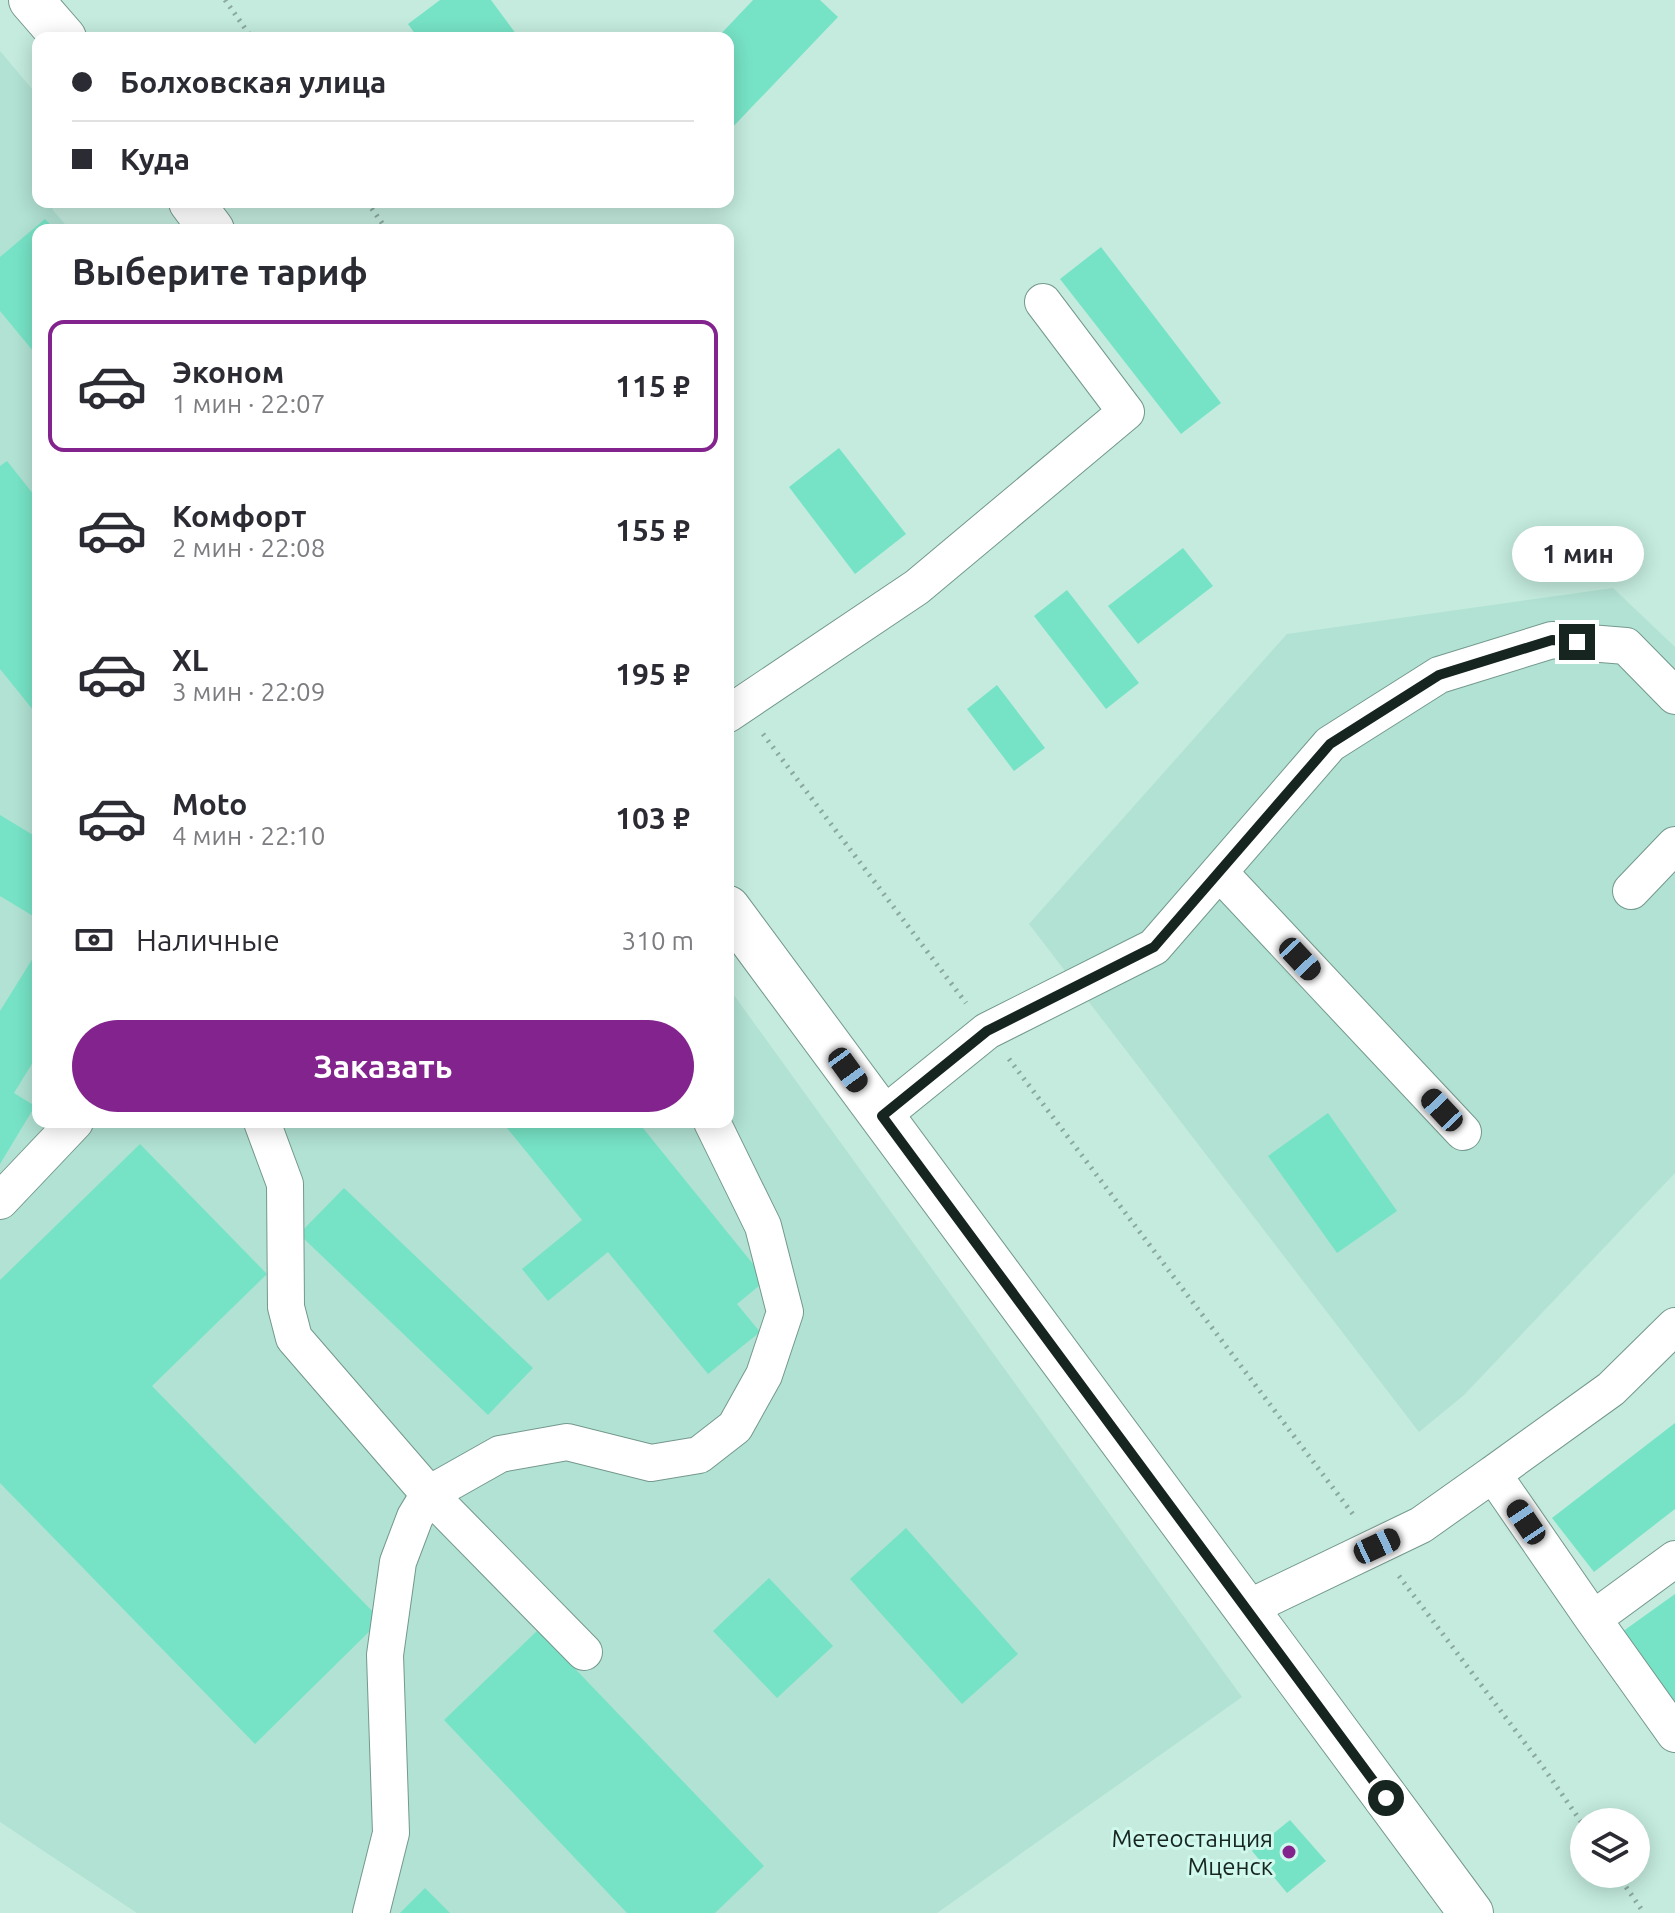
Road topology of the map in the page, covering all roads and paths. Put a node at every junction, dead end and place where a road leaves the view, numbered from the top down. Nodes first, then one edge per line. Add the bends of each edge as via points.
1 (31, 0) edge
2 (225, 0) edge
3 (59, 32) edge
4 (248, 32) edge
5 (1043, 302) dead end
6 (1675, 696) edge
7 (734, 710) edge
8 (1675, 845) edge
9 (1219, 872) junction
10 (1631, 891) dead end
11 (734, 916) edge
12 (987, 1031) junction
13 (882, 1116) junction
14 (69, 1128) edge
15 (264, 1128) edge
16 (715, 1128) edge
17 (1463, 1132) dead end
18 (0, 1201) edge
19 (1675, 1326) edge
20 (1493, 1474) junction
21 (429, 1494) junction
22 (1377, 1546) junction
23 (1675, 1559) edge
24 (1246, 1609) junction
25 (1593, 1619) junction
26 (584, 1652) dead end
27 (1675, 1734) edge
28 (1571, 1808) edge
29 (1627, 1888) edge
30 (371, 1913) edge
31 (1471, 1913) edge
32 (1644, 1913) edge

1 - 3 main road
2 - 4 path
5 - 7 lane via 1126,412 917,587
6 - 9 lane via 1626,646 1552,640 1439,675 1330,744
7 - 12 path
8 - 10 lane
9 - 12 lane via 1154,947
9 - 17 lane
11 - 13 main road
12 - 13 lane
12 - 22 path
13 - 24 main road
14 - 18 lane
15 - 21 lane via 285,1184 286,1307 294,1338
16 - 21 lane via 763,1226 785,1312 764,1375 735,1427 699,1455 651,1463 567,1442 500,1454
19 - 20 lane via 1611,1389
20 - 22 lane via 1421,1525
20 - 25 lane
21 - 26 lane
21 - 30 lane via 398,1562 385,1655 391,1833
22 - 24 lane
22 - 28 path
23 - 25 lane
24 - 31 main road
25 - 27 lane
29 - 32 path

